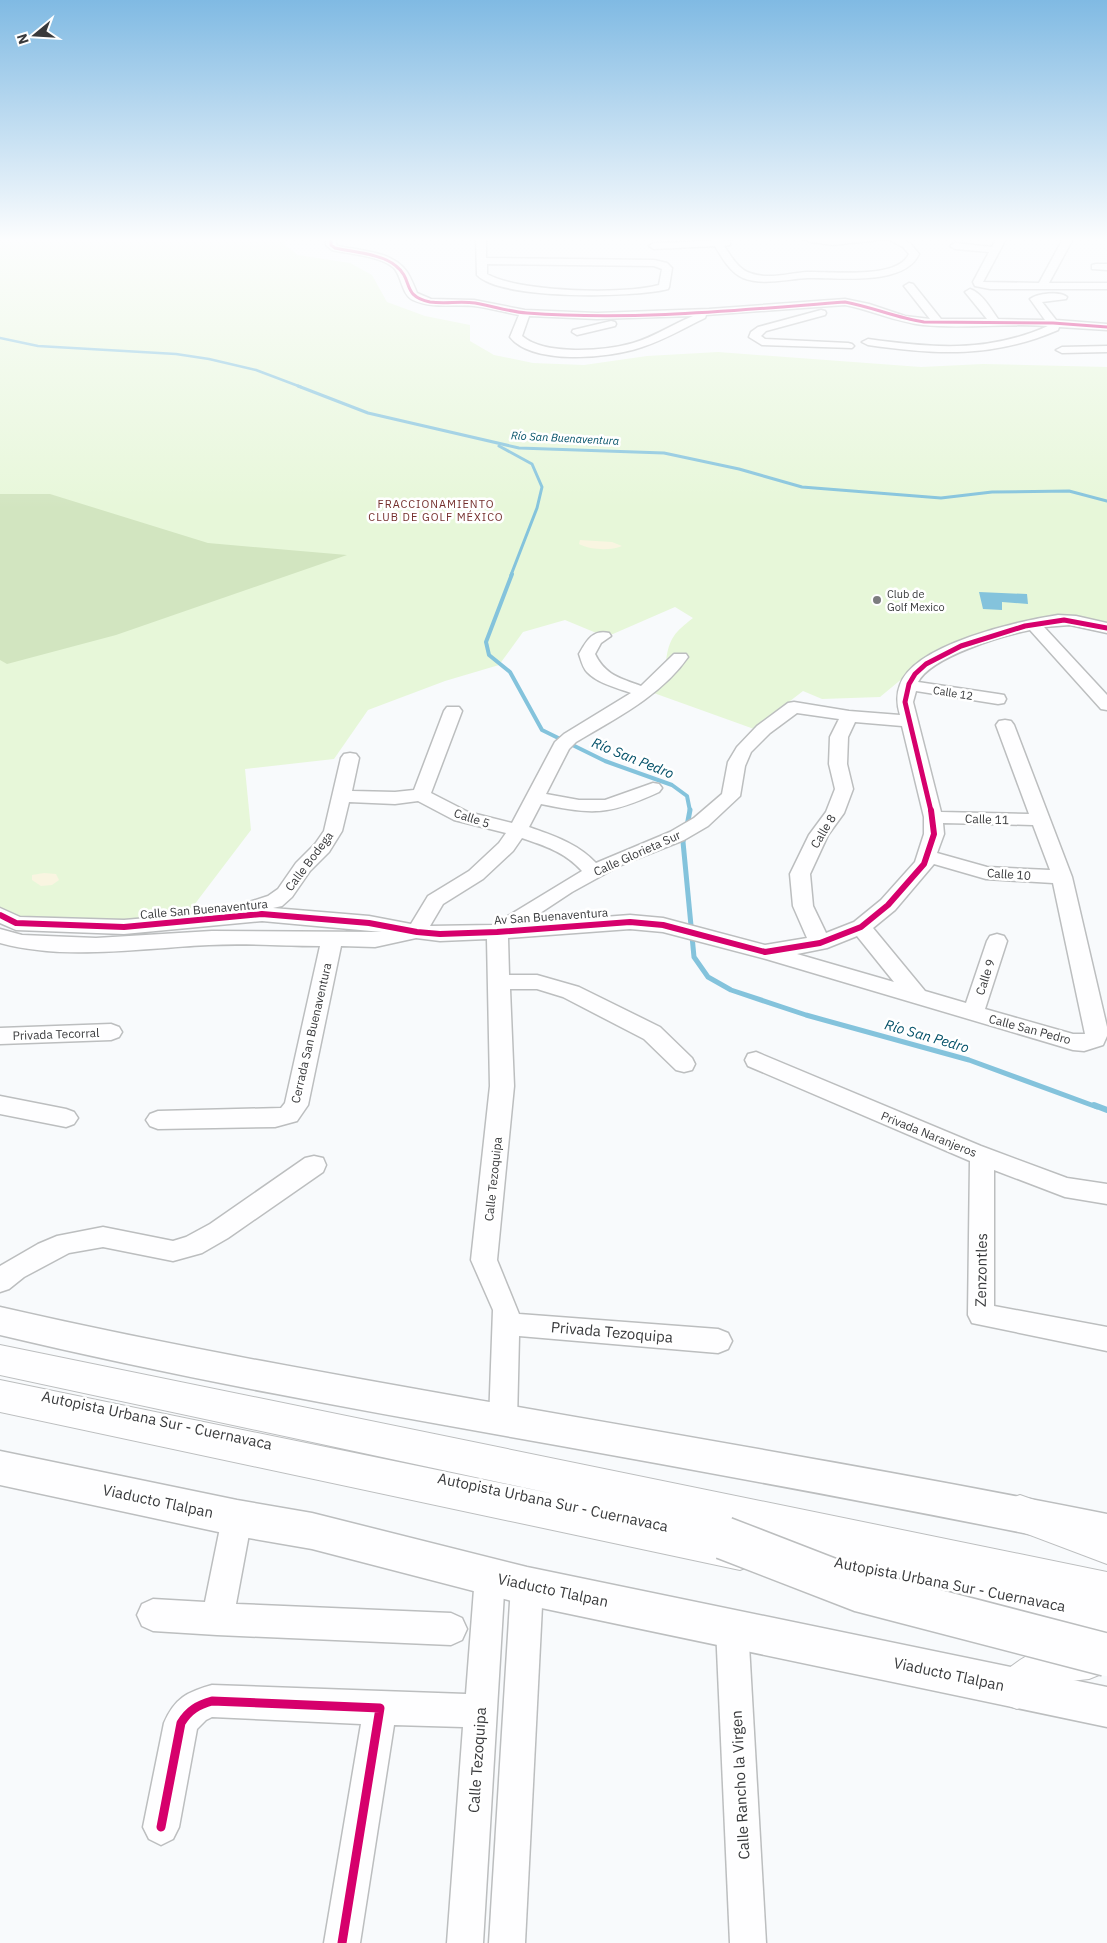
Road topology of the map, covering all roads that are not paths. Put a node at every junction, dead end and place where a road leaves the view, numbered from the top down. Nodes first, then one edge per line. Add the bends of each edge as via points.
1 (519, 328) edge
2 (598, 328) edge
3 (675, 328) edge
4 (767, 328) edge
5 (1054, 328) edge
6 (578, 332) dead end
7 (868, 342) dead end
8 (848, 346) dead end
9 (1107, 349) edge
10 (1062, 350) dead end
11 (1033, 624) junction
12 (1107, 628) edge
13 (603, 636) dead end
14 (680, 657) dead end
15 (908, 685) junction
16 (643, 692) junction
17 (998, 699) dead end
18 (1107, 704) edge
19 (453, 711) dead end
20 (848, 716) junction
21 (909, 721) junction
22 (1005, 725) dead end
23 (350, 758) dead end
24 (653, 788) dead end
25 (341, 796) junction
26 (421, 796) junction
27 (535, 797) junction
28 (933, 818) junction
29 (1041, 820) junction
30 (518, 830) junction
31 (928, 856) junction
32 (594, 872) junction
33 (1062, 877) junction
34 (0, 915) edge
35 (216, 919) junction
36 (861, 927) junction
37 (417, 932) junction
38 (497, 932) junction
39 (440, 934) joint
40 (0, 936) edge
41 (332, 939) junction
42 (997, 941) dead end
43 (820, 943) junction
44 (765, 952) junction
45 (498, 982) junction
46 (917, 996) junction
47 (973, 1014) junction
48 (111, 1032) dead end
49 (0, 1036) edge
50 (756, 1060) dead end
51 (684, 1064) dead end
52 (0, 1105) edge
53 (66, 1118) dead end
54 (158, 1120) dead end
55 (982, 1156) junction
56 (314, 1165) dead end
57 (1107, 1194) edge
58 (0, 1281) edge
59 (0, 1321) edge
60 (506, 1324) junction
61 (1107, 1339) edge
62 (718, 1341) dead end
63 (0, 1360) edge
64 (0, 1370) edge
65 (0, 1386) edge
66 (0, 1396) edge
67 (503, 1421) junction
68 (0, 1468) edge
69 (1020, 1514) junction
70 (237, 1518) junction
71 (1107, 1532) edge
72 (724, 1538) junction
73 (1107, 1546) edge
74 (490, 1576) junction
75 (528, 1586) junction
76 (1107, 1592) edge
77 (1107, 1599) edge
78 (152, 1615) dead end
79 (1107, 1616) edge
80 (217, 1619) junction
81 (732, 1627) junction
82 (1107, 1628) edge
83 (452, 1629) dead end
84 (1107, 1655) edge
85 (1107, 1660) edge
86 (1017, 1688) junction
87 (1107, 1707) edge
88 (380, 1708) junction
89 (480, 1712) junction
90 (161, 1826) dead end
91 (342, 1943) edge
92 (465, 1943) edge
93 (507, 1943) edge
94 (748, 1943) edge

1 - 3 street via 516,337 519,342 538,350 580,352 638,345
2 - 6 street
4 - 8 street via 755,334 755,338 762,342
5 - 7 street via 1019,342 986,350 927,350
9 - 10 street
11 - 12 street via 1060,619
11 - 15 street via 939,656 916,672
11 - 18 street
13 - 16 street via 595,640 587,654 594,670
14 - 16 street via 670,670
15 - 17 street, Calle 12
15 - 21 street via 905,702
16 - 27 street via 566,742
19 - 26 street
20 - 21 street, Calle Glorieta Sur
20 - 32 street, Calle Glorieta Sur via 794,707 761,732 740,756 731,796 700,822 677,836
20 - 43 street, Calle 8 via 839,737 838,764 844,789 835,813 819,835 800,874 803,906
21 - 28 street
22 - 29 street, Calle San Pedro
23 - 25 street, Calle Bodega
24 - 27 street via 605,806
25 - 26 street
25 - 35 street, Calle Bodega via 333,831 285,893 262,906
26 - 30 street, Calle 5 via 461,816
27 - 30 street
28 - 29 street, Calle 11
28 - 31 street via 934,834
29 - 33 street, Calle San Pedro
30 - 32 street, Calle 5 via 561,845 580,857
30 - 37 street via 506,847 476,875 435,900
31 - 33 street, Calle 10 via 986,873
31 - 36 street via 888,905
32 - 38 street, Calle Glorieta Sur
33 - 47 street, Calle San Pedro via 1097,1032 1095,1039 1073,1042
34 - 35 street, Calle San Buenaventura via 16,923 124,927
35 - 37 street, Calle San Buenaventura via 280,915 390,926
36 - 43 street
36 - 46 street
37 - 39 street, Calle San Buenaventura
37 - 41 street, Calle San Buenaventura via 375,940
38 - 39 street, Av San Buenaventura
38 - 44 street, Av San Buenaventura via 630,922 663,925
38 - 45 street, Calle Tezoquipa
40 - 41 street, Calle San Buenaventura via 22,942 96,945 212,938
41 - 54 street, Cerrada San Buenaventura via 296,1105 289,1114 275,1118
42 - 47 street, Calle 9
43 - 44 street
44 - 46 street, Calle San Pedro
45 - 51 street via 537,982 571,992 652,1033
45 - 60 street, Calle Tezoquipa via 502,1086 484,1260 506,1310
46 - 47 street, Calle San Pedro
48 - 49 street, Privada Tecorral
50 - 55 street, Privada Naranjeros
52 - 53 street
55 - 57 street, Privada Naranjeros via 1065,1187
55 - 61 street, Zenzontles via 981,1316
56 - 58 street via 193,1246 173,1251 103,1237 66,1242 23,1264
59 - 67 main road via 82,1341
60 - 62 street, Privada Tezoquipa
60 - 67 street, Calle Tezoquipa
63 - 76 highway
64 - 77 highway, Autopista Urbana Sur - Cuernavaca via 438,1464 623,1499 833,1547
65 - 72 highway, Autopista Urbana Sur - Cuernavaca
66 - 82 highway
67 - 69 main road via 869,1484
68 - 70 main road, Viaducto Tlalpan
69 - 71 main road
69 - 73 highway
70 - 74 main road, Viaducto Tlalpan via 312,1530
70 - 80 street
72 - 79 highway, Autopista Urbana Sur - Cuernavaca, bridge
72 - 84 highway, bridge via 861,1591
74 - 75 main road, Viaducto Tlalpan
74 - 89 street, Calle Tezoquipa
75 - 81 main road, Viaducto Tlalpan
75 - 93 street
78 - 80 street
80 - 83 street
81 - 86 main road, Viaducto Tlalpan
81 - 94 street, Calle Rancho la Virgen
85 - 86 highway via 1062,1659 1043,1668
86 - 87 main road, Viaducto Tlalpan
88 - 89 street
88 - 90 street via 212,1701 188,1711 181,1723
88 - 91 street
89 - 92 street, Calle Tezoquipa

